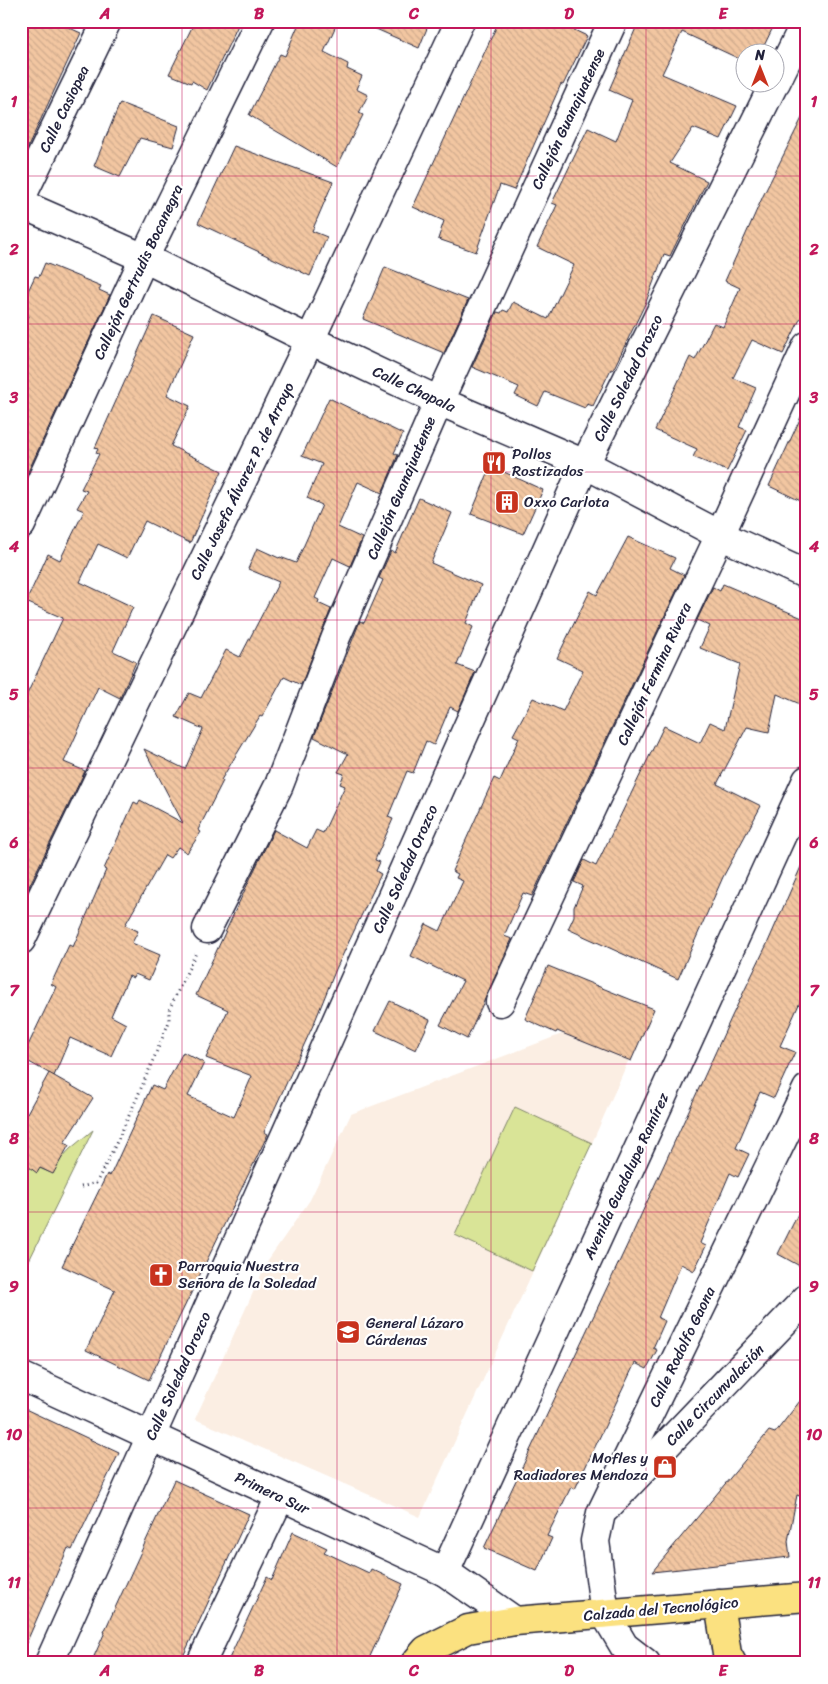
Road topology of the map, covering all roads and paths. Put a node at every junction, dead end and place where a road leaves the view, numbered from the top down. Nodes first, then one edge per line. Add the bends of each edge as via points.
1 (107, 21) edge
2 (260, 21) edge
3 (460, 21) edge
4 (613, 21) edge
5 (806, 21) edge
6 (786, 60) edge
7 (770, 92) edge
8 (21, 198) edge
9 (21, 204) edge
10 (144, 258) junction
11 (310, 340) junction
12 (807, 346) edge
13 (439, 400) junction
14 (585, 464) junction
15 (21, 525) edge
16 (720, 535) junction
17 (807, 575) edge
18 (807, 780) edge
19 (207, 929) joint
20 (21, 940) edge
21 (500, 1002) dead end
22 (807, 1089) edge
23 (81, 1187) dead end
24 (807, 1298) edge
25 (21, 1376) edge
26 (152, 1436) junction
27 (280, 1497) junction
28 (602, 1513) junction
29 (445, 1572) junction
30 (807, 1597) edge
31 (720, 1604) junction
32 (605, 1614) junction
33 (515, 1621) junction
34 (49, 1663) edge
35 (201, 1663) edge
36 (414, 1663) edge
37 (646, 1663) edge
38 (732, 1663) edge

1 - 8 street, Calle Casiopea
2 - 10 street, Callejón Gertrudis Bocanegra
3 - 11 street, Calle Josefa Álvarez P. de Arroyo
4 - 13 street, Callejón Guanajuatense
5 - 6 street, Calle Soledad Orozco
7 - 14 street, Calle Soledad Orozco
9 - 10 street, Calle Chapala
10 - 11 street, Calle Chapala
10 - 15 street, Callejón Gertrudis Bocanegra
11 - 13 street, Calle Chapala
11 - 20 street, Calle Josefa Álvarez P. de Arroyo
12 - 16 street, Callejón Fermina Rivera
13 - 14 street, Calle Chapala
13 - 19 street, Callejón Guanajuatense via 336,637 278,785
14 - 16 street, Calle Chapala
14 - 26 street, Calle Soledad Orozco
16 - 17 street, Calle Chapala
16 - 21 street, Callejón Fermina Rivera
18 - 29 street, Avenida Guadalupe Ramírez
19 - 23 path via 169,1010 169,1022 108,1160 96,1183
22 - 28 street, Calle Rodolfo Gaona
24 - 28 street, Calle Circunvalación
25 - 26 street, Primera Sur
26 - 27 street, Primera Sur
26 - 34 street, Calle Soledad Orozco
27 - 29 street, Primera Sur
27 - 35 street
28 - 32 street, Calle Rodolfo Gaona via 595,1541
29 - 33 street, Primera Sur
30 - 31 main road, Calzada del Tecnológico
31 - 32 main road, Calzada del Tecnológico
31 - 38 main road via 727,1654
32 - 33 main road, Calzada del Tecnológico
32 - 37 street via 624,1646
33 - 36 main road, Calzada del Tecnológico via 468,1629 426,1650

